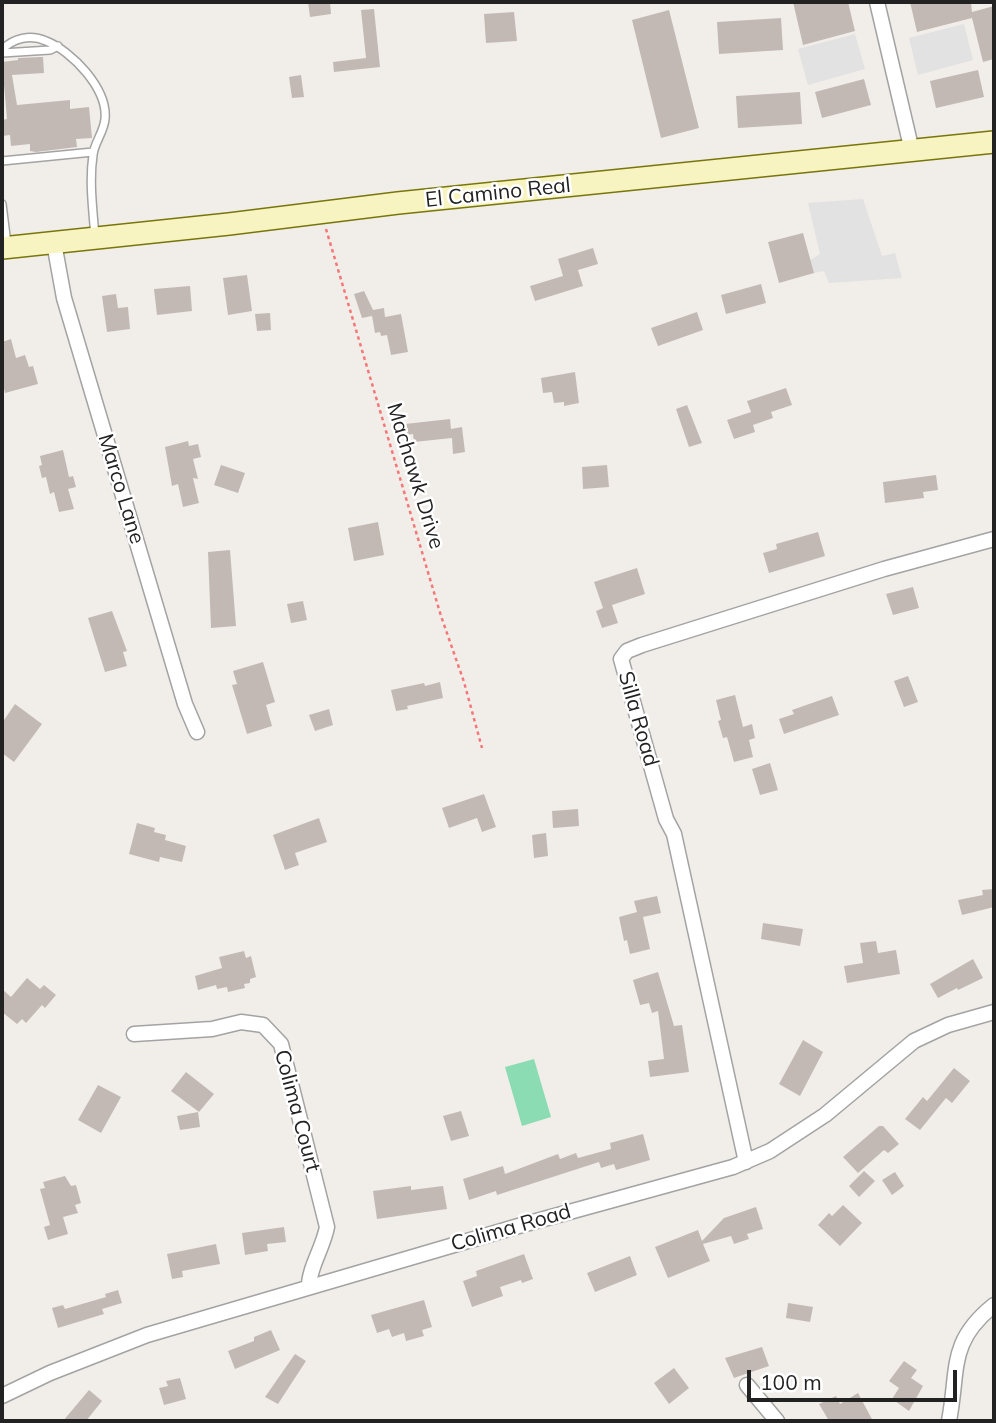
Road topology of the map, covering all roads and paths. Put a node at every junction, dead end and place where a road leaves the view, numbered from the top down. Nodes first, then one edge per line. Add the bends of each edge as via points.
1 (877, 2) edge
2 (58, 46) junction
3 (2, 52) edge
4 (994, 142) edge
5 (912, 151) junction
6 (93, 152) junction
7 (2, 161) edge
8 (2, 204) edge
9 (321, 212) junction
10 (95, 239) junction
11 (54, 243) junction
12 (4, 248) edge
13 (994, 539) edge
14 (197, 732) dead end
15 (482, 748) dead end
16 (994, 1012) edge
17 (134, 1034) dead end
18 (746, 1162) junction
19 (309, 1286) junction
20 (994, 1305) edge
21 (747, 1385) dead end
22 (2, 1396) edge
23 (777, 1421) edge
24 (949, 1421) edge

1 - 5 street
2 - 3 lane
2 - 3 lane via 32,37 8,43
2 - 6 lane via 79,63 102,98 105,118
4 - 5 main road, El Camino Real
5 - 9 main road, El Camino Real
6 - 7 lane
6 - 10 lane
8 - 12 lane
9 - 10 main road, El Camino Real
9 - 15 path, Machawk Drive
10 - 11 main road, El Camino Real
11 - 12 main road, El Camino Real
11 - 14 street, Marco Lane via 64,298
13 - 18 street, Silla Road via 642,645 621,659 666,820 674,834
16 - 18 street, Colima Road via 914,1041 825,1115
17 - 19 street, Colima Court via 212,1029 241,1022 264,1025 281,1044 327,1227
18 - 19 street, Colima Road
19 - 22 street, Colima Road via 147,1335
20 - 24 street via 962,1339
21 - 23 street

